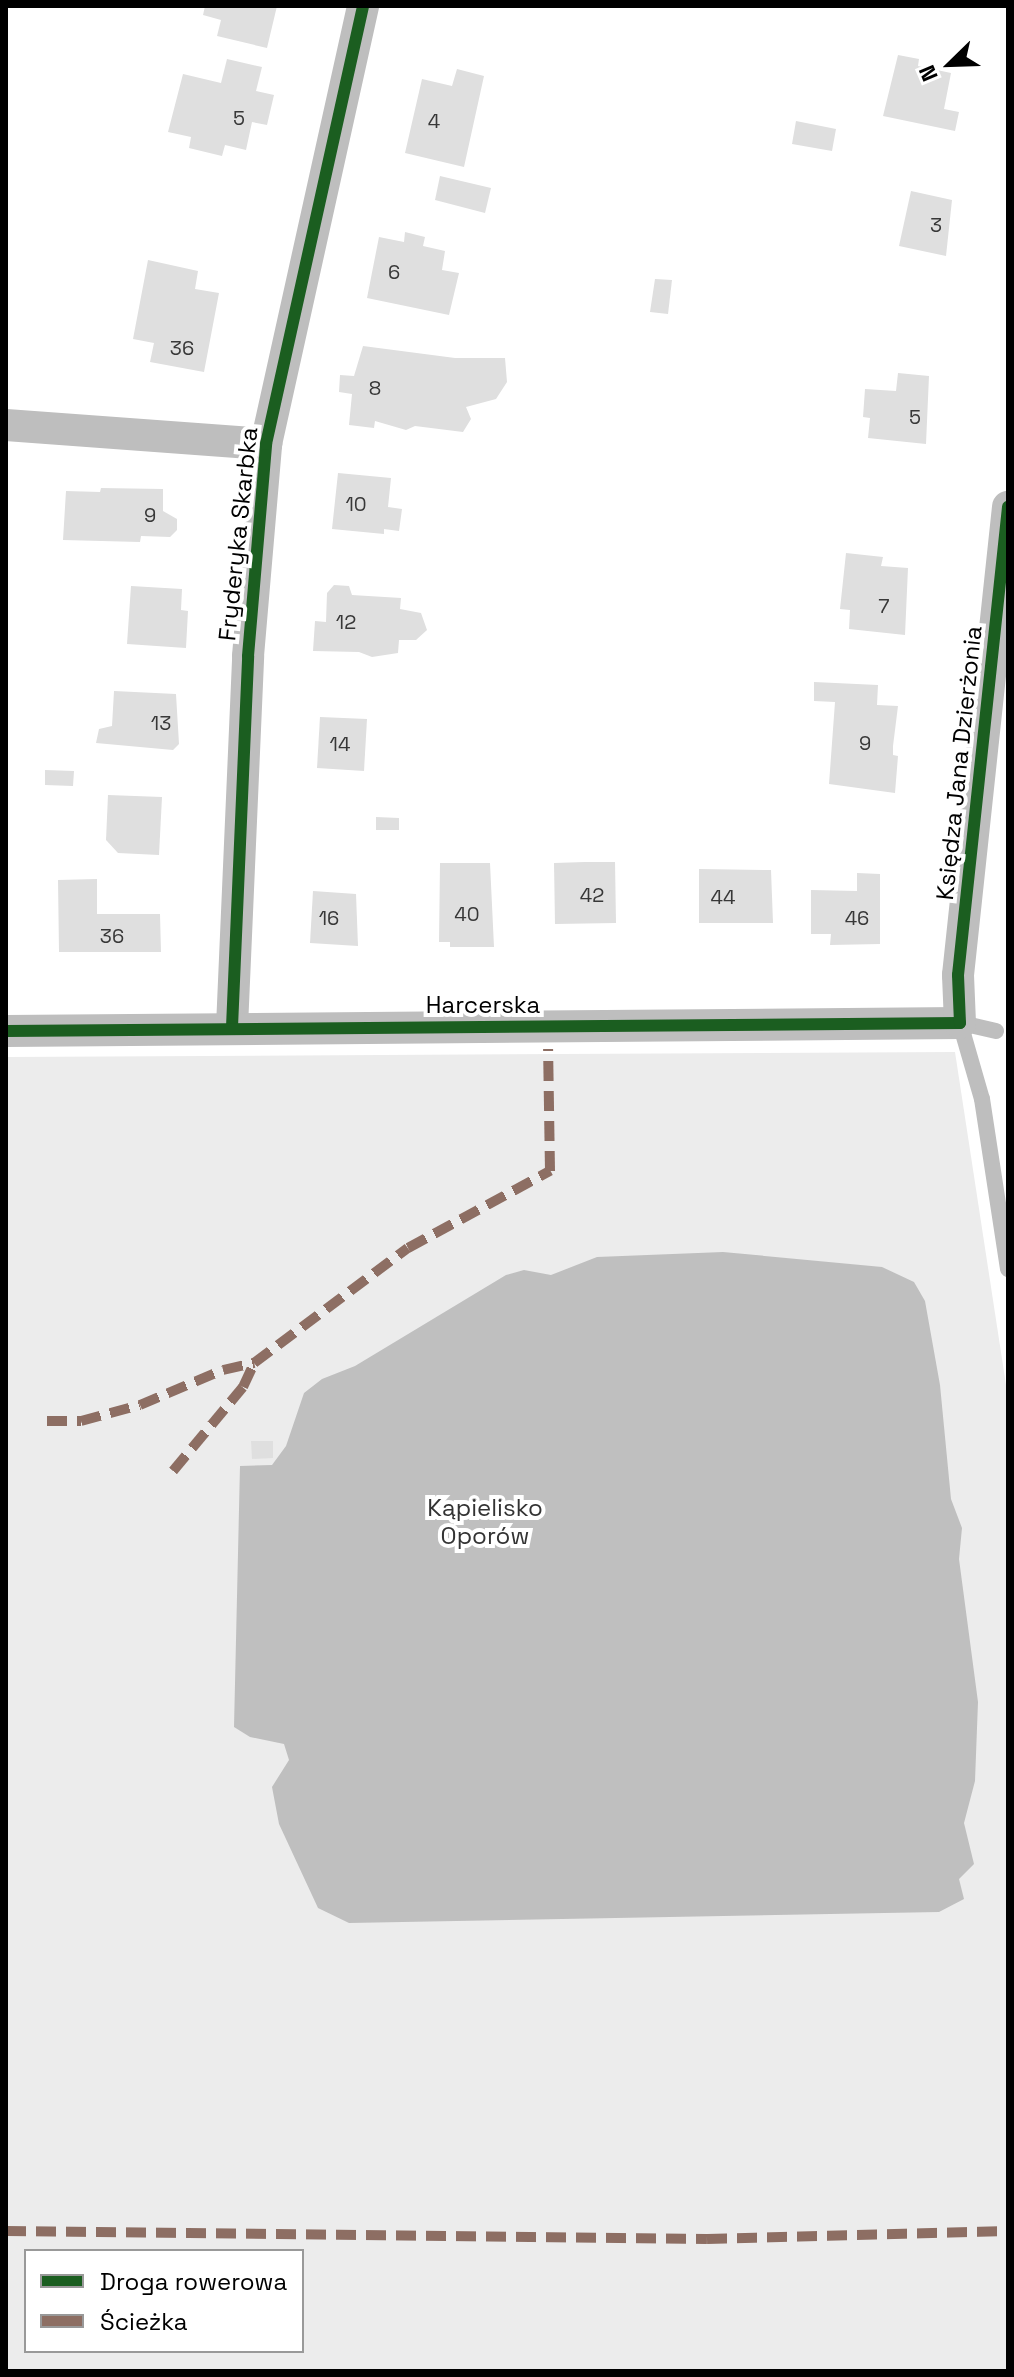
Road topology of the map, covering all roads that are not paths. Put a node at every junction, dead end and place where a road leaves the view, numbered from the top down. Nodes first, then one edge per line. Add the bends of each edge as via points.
1 (363, 6) edge
2 (6, 425) edge
3 (266, 444) junction
4 (1008, 507) edge
5 (960, 1023) junction
6 (232, 1027) junction
7 (6, 1031) edge
8 (996, 1031) dead end
9 (1008, 1269) edge

1 - 3 street, Fryderyka Skarbka
2 - 3 street
3 - 6 street, Fryderyka Skarbka via 248,656
4 - 5 street, Księdza Jana Dzierżonia via 958,975
5 - 6 street, Harcerska
5 - 8 lane
5 - 9 lane, Księdza Jana Dzierżonia via 982,1099
6 - 7 street, Harcerska

